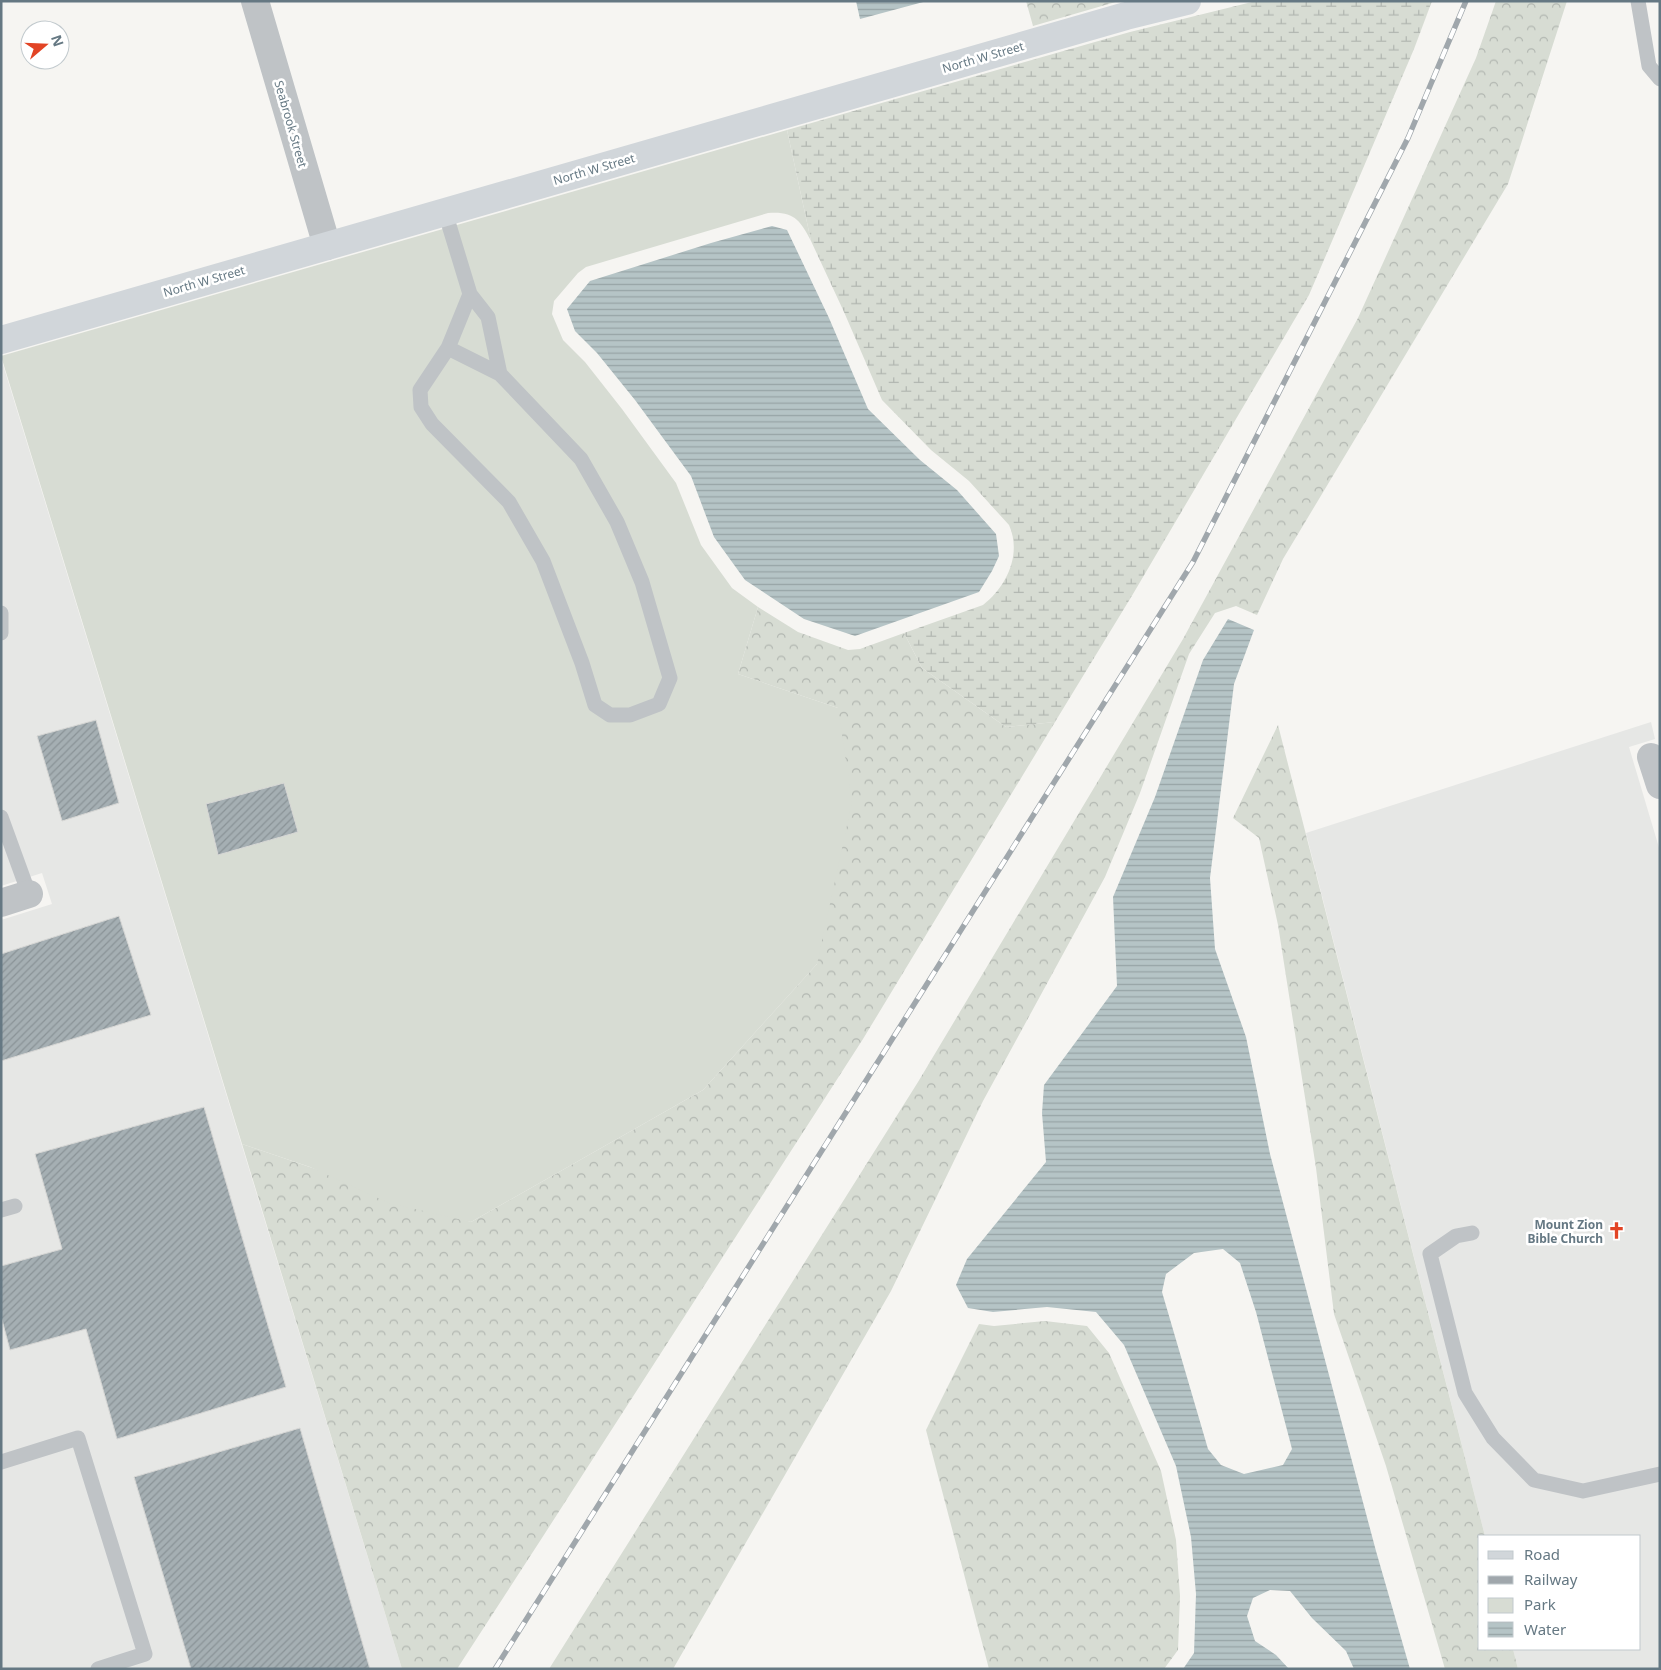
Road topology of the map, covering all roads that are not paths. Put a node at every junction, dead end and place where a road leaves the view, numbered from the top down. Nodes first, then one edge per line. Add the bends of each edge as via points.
1 (255, 1) edge
2 (1187, 1) edge
3 (1638, 1) edge
4 (1660, 79) edge
5 (445, 212) junction
6 (327, 246) junction
7 (470, 294) junction
8 (1, 340) edge
9 (448, 348) junction
10 (500, 374) junction
11 (1, 613) edge
12 (1, 633) edge
13 (1652, 757) dead end
14 (1660, 785) edge
15 (1, 817) edge
16 (29, 894) joint
17 (1, 903) edge
18 (1472, 1233) dead end
19 (1, 1462) edge
20 (1660, 1474) edge
21 (98, 1669) edge

1 - 6 street, Seabrook Street
2 - 5 main road, North W Street
3 - 4 lane via 1649,66
5 - 6 main road, North W Street
5 - 7 lane
6 - 8 main road, North W Street
7 - 9 lane
7 - 10 lane via 488,317
9 - 10 lane
9 - 10 lane via 420,390 421,407 432,424 514,510 543,561 595,705 610,715 630,716 660,704 670,678 642,582 618,522 581,459
11 - 12 lane
13 - 14 street
15 - 16 lane
16 - 17 street
18 - 20 lane via 1456,1236 1430,1254 1465,1393 1493,1438 1534,1480 1583,1491
19 - 21 lane via 78,1438 144,1654

